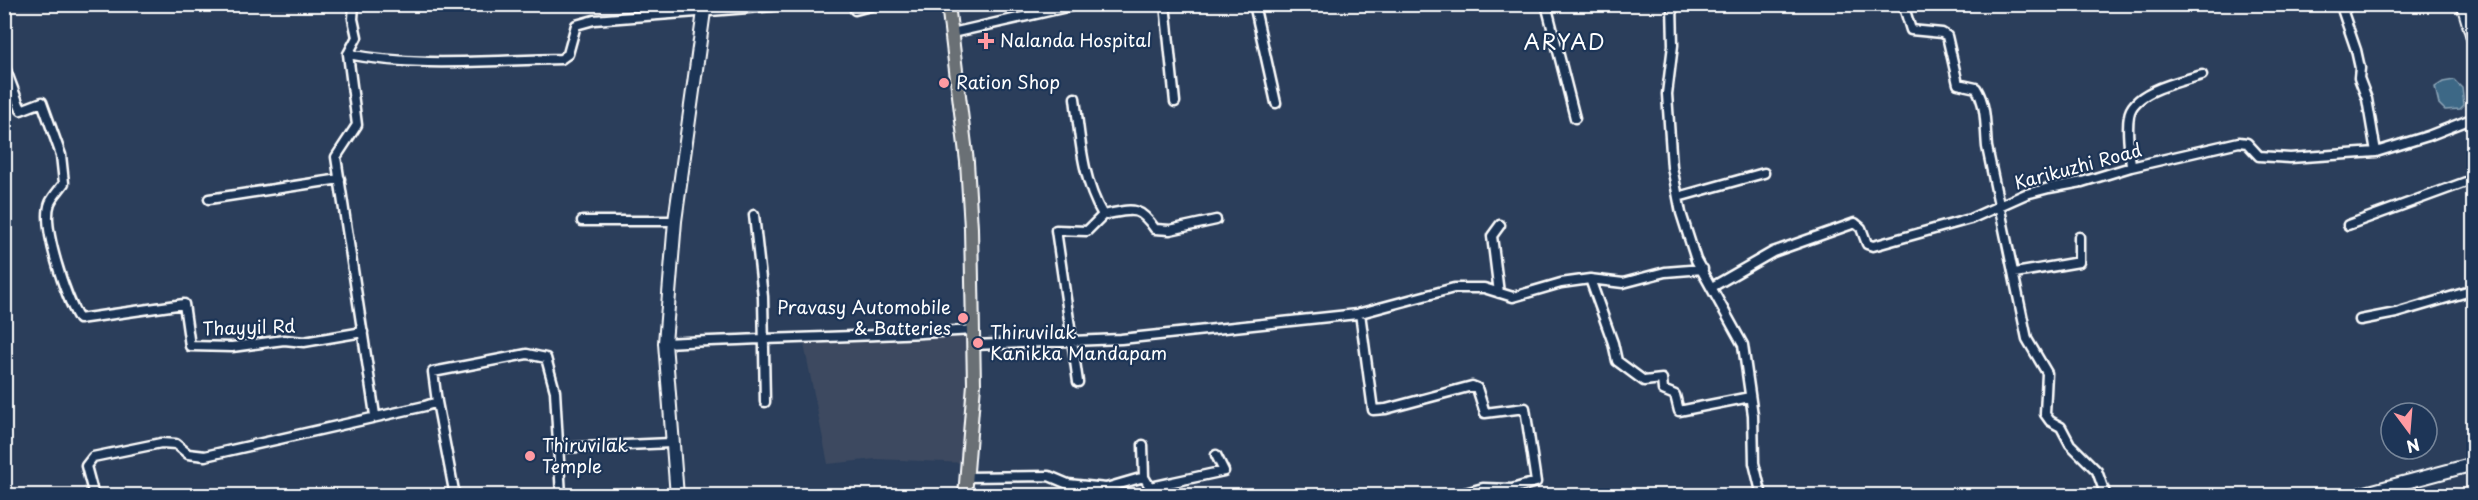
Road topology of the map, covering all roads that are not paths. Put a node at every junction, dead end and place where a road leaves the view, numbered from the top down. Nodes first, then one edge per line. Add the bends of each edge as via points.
1 (354, 4) edge
2 (878, 4) edge
3 (948, 4) edge
4 (1080, 4) edge
5 (1165, 4) edge
6 (1254, 4) edge
7 (1546, 4) edge
8 (1671, 4) edge
9 (1903, 4) edge
10 (2350, 4) edge
11 (2463, 4) edge
12 (773, 6) dead end
13 (705, 7) edge
14 (855, 10) dead end
15 (952, 33) junction
16 (2474, 41) edge
17 (348, 54) junction
18 (4, 65) edge
19 (2202, 75) dead end
20 (1075, 98) dead end
21 (1175, 102) dead end
22 (1276, 102) dead end
23 (1575, 118) dead end
24 (2474, 118) edge
25 (2376, 152) junction
26 (2131, 167) junction
27 (1764, 173) dead end
28 (340, 179) junction
29 (2474, 179) edge
30 (1678, 197) junction
31 (209, 199) dead end
32 (1999, 208) junction
33 (754, 215) dead end
34 (1103, 215) junction
35 (1216, 220) dead end
36 (582, 221) dead end
37 (675, 221) junction
38 (1500, 225) dead end
39 (2348, 225) dead end
40 (2079, 237) dead end
41 (1702, 269) junction
42 (2015, 273) junction
43 (1590, 279) junction
44 (1712, 286) junction
45 (2474, 290) edge
46 (1499, 293) junction
47 (1360, 313) junction
48 (2361, 320) dead end
49 (973, 330) junction
50 (363, 332) junction
51 (763, 338) junction
52 (1070, 341) junction
53 (665, 343) junction
54 (973, 345) junction
55 (1078, 382) dead end
56 (1750, 397) junction
57 (436, 402) junction
58 (765, 402) dead end
59 (375, 416) junction
60 (671, 443) junction
61 (1143, 445) dead end
62 (559, 448) junction
63 (1216, 455) dead end
64 (2474, 464) edge
65 (966, 477) junction
66 (1144, 477) junction
67 (1106, 492) edge
68 (94, 495) edge
69 (455, 495) edge
70 (561, 495) edge
71 (677, 495) edge
72 (965, 495) edge
73 (1454, 495) edge
74 (1762, 495) edge
75 (2106, 495) edge
76 (2354, 495) edge

1 - 17 street via 357,38
2 - 14 street
3 - 15 main road
4 - 15 street
5 - 21 street
6 - 22 street
7 - 23 street
8 - 30 street via 1673,45 1667,104
9 - 32 street via 1911,30 1947,36 1958,84 1976,88 1980,93
10 - 25 street via 2343,12 2356,50
11 - 16 main road
12 - 13 street
13 - 17 street via 579,23 568,54 561,59 377,60
13 - 37 main road
15 - 49 main road via 967,162
17 - 28 street via 357,125 336,157
18 - 50 street, Thayyil Rd via 21,110 42,102 61,155 64,183 50,203 49,221 67,301 79,320 184,304 190,346 304,342
19 - 26 street via 2135,102 2129,113
20 - 34 street via 1092,197
24 - 25 street, Karikuzhi Road
25 - 26 street, Karikuzhi Road via 2290,158 2259,156 2243,142
26 - 32 street, Karikuzhi Road via 2026,194
27 - 30 street
28 - 31 street
28 - 50 street
29 - 39 street
30 - 41 street
32 - 42 street
32 - 44 street, Karikuzhi Road via 1872,246 1856,223 1773,252
33 - 51 street
34 - 35 street via 1134,210 1144,213 1155,229 1170,230
34 - 52 street via 1087,231 1056,230
36 - 37 street
37 - 53 main road
38 - 46 street via 1491,236
40 - 42 street via 2079,262
41 - 43 street via 1665,272 1623,283
41 - 44 street
42 - 75 street via 2027,339 2047,374 2045,414 2061,427 2070,444 2097,471
43 - 46 street via 1513,297
43 - 56 street via 1614,343 1617,362 1644,381 1662,379 1663,390 1675,395 1680,411
44 - 56 street via 1743,345
45 - 48 street
46 - 47 street via 1471,286 1454,288
47 - 52 street
47 - 73 street via 1373,410 1472,386 1478,388 1485,413 1525,408 1536,482 1512,489 1483,488
49 - 51 street via 872,337
49 - 54 main road
50 - 59 street
51 - 53 street
51 - 58 street
52 - 54 street
52 - 55 street
53 - 60 main road
54 - 65 main road via 974,384
56 - 74 street via 1754,463
57 - 59 street
57 - 62 street via 433,372 527,354 546,358 555,391
57 - 69 street
59 - 68 street via 205,456 161,442 93,457 86,466
60 - 62 street
60 - 71 main road
61 - 66 street
62 - 70 street
63 - 66 street via 1224,471 1150,487
64 - 76 main road
65 - 67 street via 1049,476
65 - 72 main road
66 - 67 street

